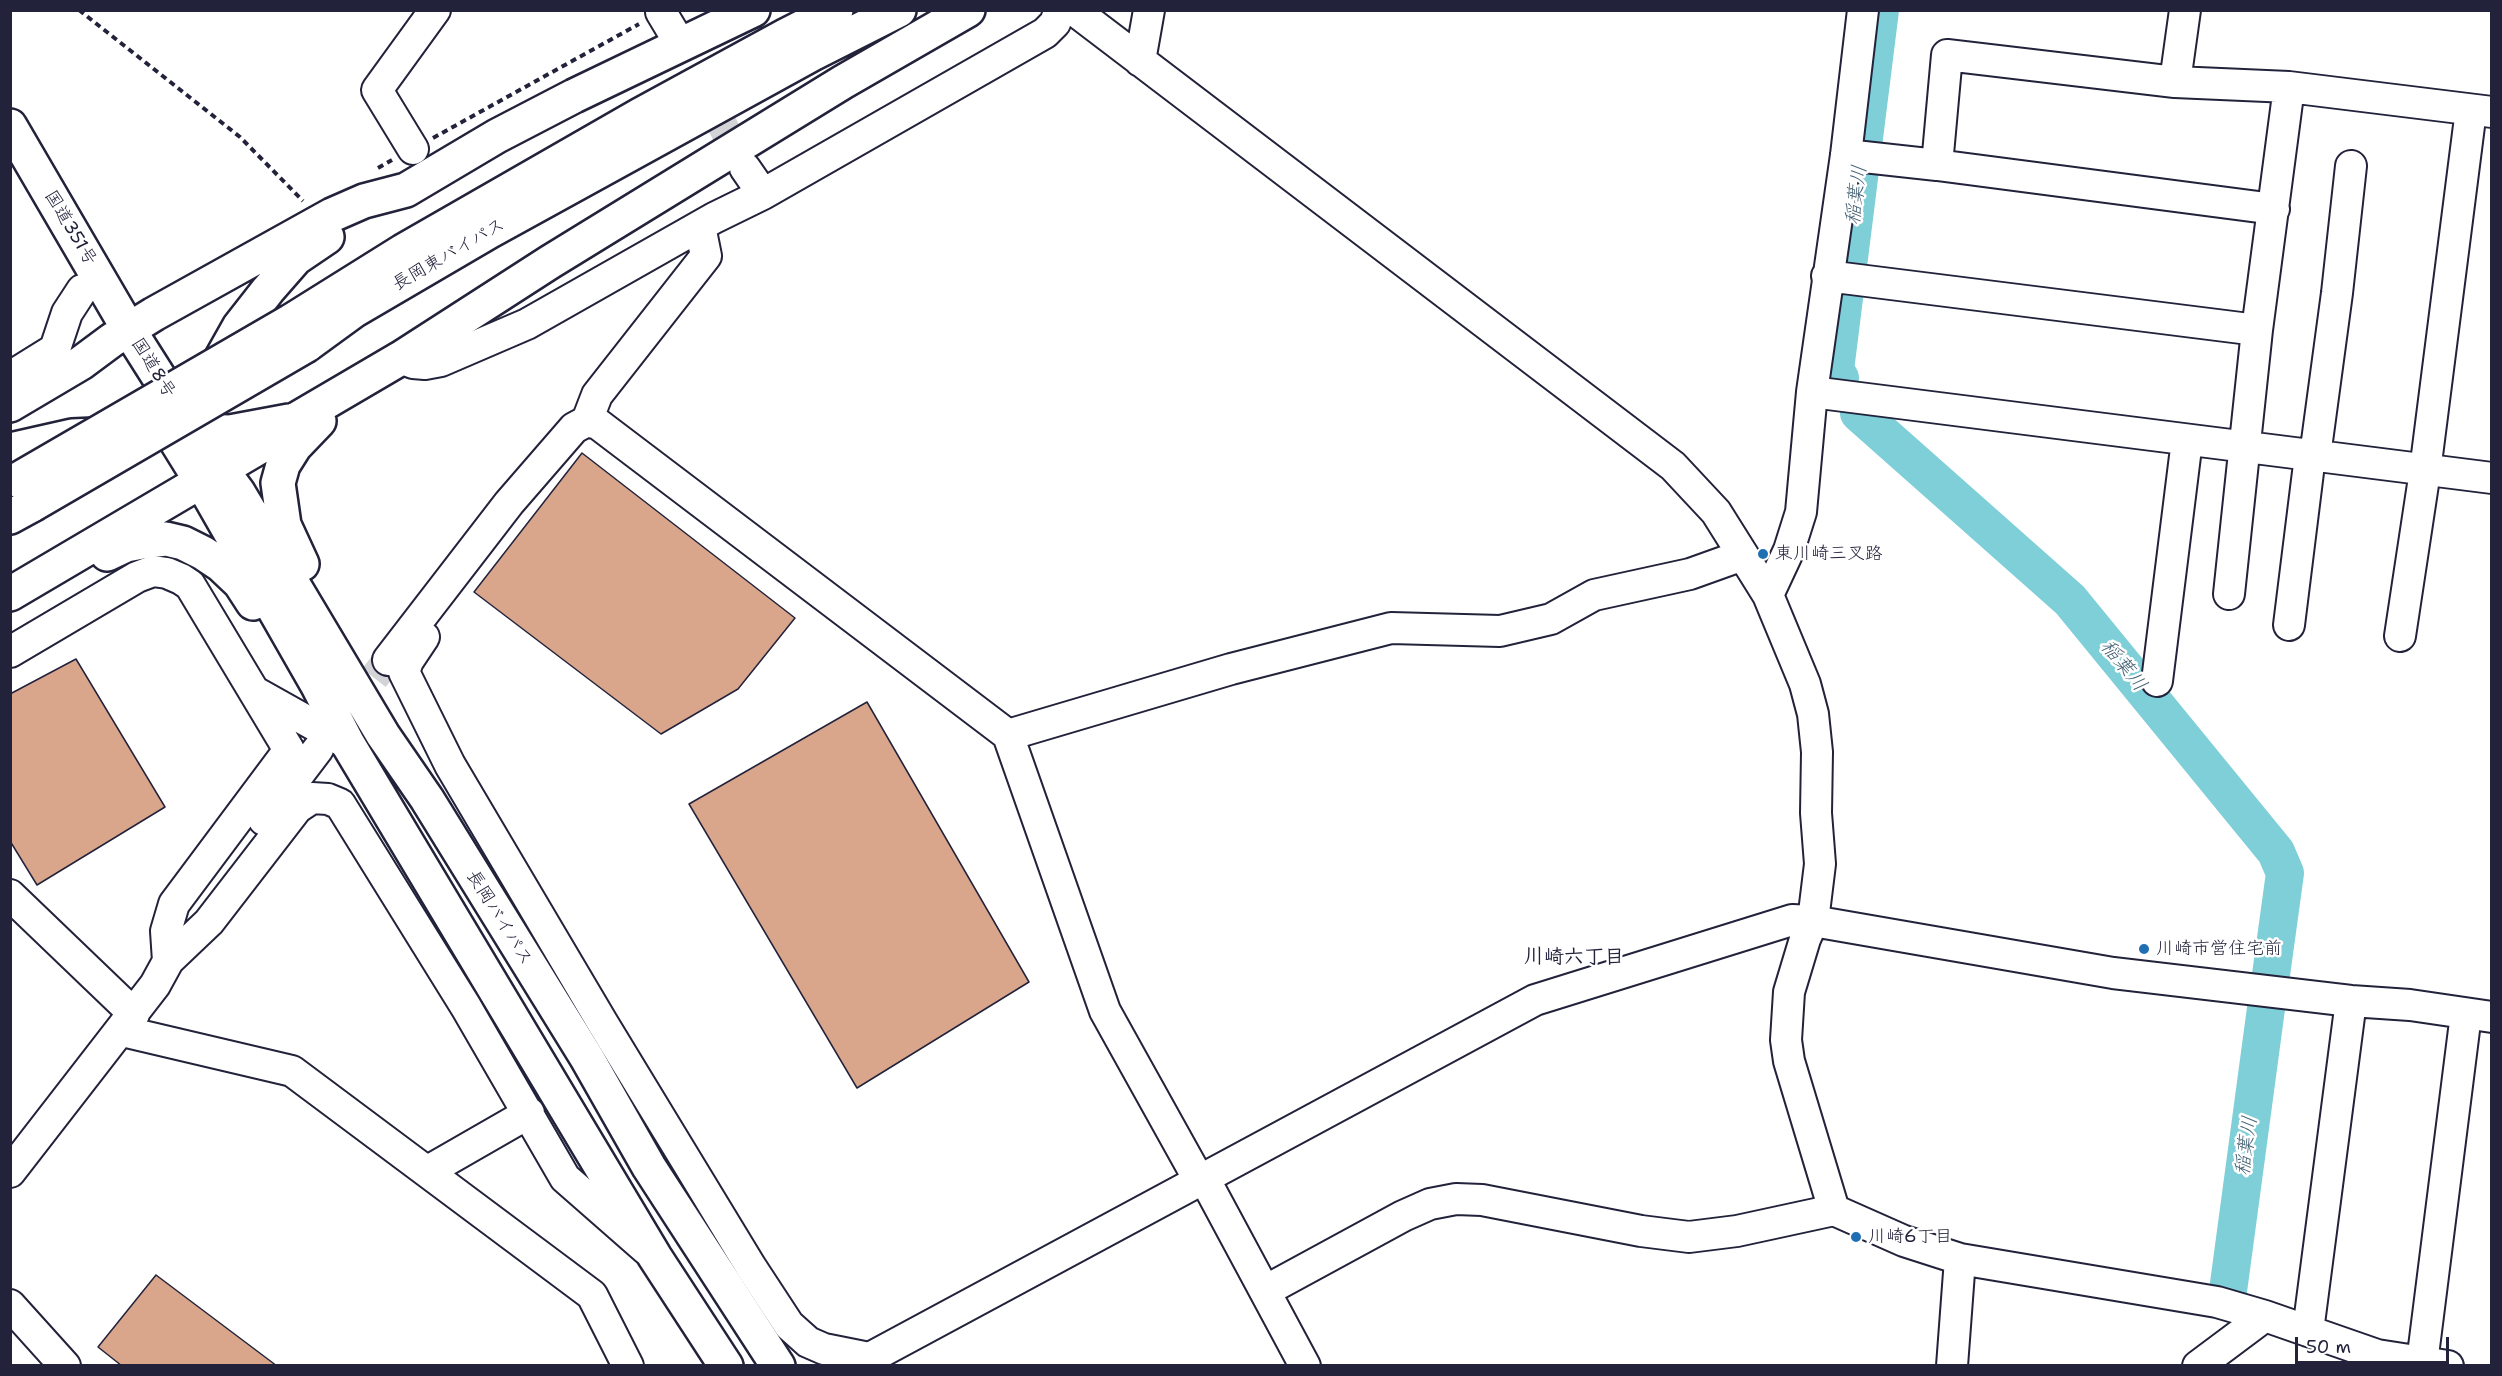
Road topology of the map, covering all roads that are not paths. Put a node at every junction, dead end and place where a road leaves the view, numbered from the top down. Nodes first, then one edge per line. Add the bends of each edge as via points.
1 (435, 10) edge
2 (753, 10) edge
3 (836, 10) edge
4 (898, 10) edge
5 (968, 10) edge
6 (1149, 10) edge
7 (1863, 10) edge
8 (2185, 10) edge
9 (1075, 11) edge
10 (1140, 61) junction
11 (2175, 82) junction
12 (2289, 87) junction
13 (2481, 111) edge
14 (10, 126) edge
15 (413, 149) road end
16 (1846, 155) junction
17 (1937, 165) junction
18 (2351, 166) dead end
19 (745, 168) tunnel mouth
20 (23, 169) edge
21 (406, 190) junction
22 (763, 194) junction
23 (2274, 208) junction
24 (700, 226) junction
25 (1827, 276) junction
26 (82, 290) junction
27 (132, 328) junction
28 (2257, 330) junction
29 (299, 333) junction
30 (401, 358) junction
31 (10, 377) edge
32 (1812, 393) junction
33 (10, 405) edge
34 (297, 419) junction
35 (587, 421) junction
36 (176, 428) junction
37 (2187, 440) junction
38 (2244, 447) junction
39 (2313, 456) junction
40 (546, 459) junction
41 (2425, 471) junction
42 (212, 475) junction
43 (2492, 478) edge
44 (16, 487) edge
45 (162, 505) junction
46 (1743, 555) junction
47 (2229, 594) dead end
48 (1768, 595) junction
49 (10, 596) edge
50 (2289, 625) dead end
51 (2400, 636) dead end
52 (10, 652) edge
53 (388, 660) tunnel mouth
54 (2157, 681) dead end
55 (257, 693) junction
56 (383, 735) junction
57 (1008, 735) junction
58 (333, 746) junction
59 (427, 799) junction
60 (488, 831) junction
61 (10, 895) edge
62 (1813, 921) junction
63 (475, 956) junction
64 (168, 961) junction
65 (2351, 1001) junction
66 (466, 1007) junction
67 (2479, 1015) edge
68 (128, 1022) junction
69 (602, 1022) junction
70 (587, 1058) junction
71 (530, 1113) junction
72 (428, 1171) junction
73 (10, 1172) edge
74 (1204, 1178) junction
75 (1834, 1210) junction
76 (655, 1257) junction
77 (1960, 1259) junction
78 (1265, 1291) junction
79 (10, 1305) edge
80 (2265, 1316) junction
81 (2308, 1330) junction
82 (864, 1363) edge
83 (2435, 1364) edge
84 (65, 1365) edge
85 (628, 1365) edge
86 (726, 1365) edge
87 (778, 1365) edge
88 (1305, 1365) edge
89 (1952, 1365) edge
90 (2198, 1365) edge

1 - 15 street via 376,90
2 - 21 highway via 497,136
3 - 29 highway, 長岡東バイパス via 630,121 403,251
4 - 29 highway, 長岡東バイパス via 490,231 354,310
5 - 30 highway via 843,82
6 - 10 street
7 - 16 street
8 - 11 street
9 - 10 street
9 - 22 street via 1059,12 1045,33
10 - 46 street via 1673,466 1716,512
11 - 12 street
11 - 17 street via 1947,55
12 - 13 street
12 - 23 street
13 - 41 street
14 - 20 highway, 国道351号
16 - 17 street
16 - 25 street
17 - 23 street
18 - 39 street
19 - 22 street
20 - 26 highway, 国道351号
20 - 27 highway, 国道351号
21 - 27 highway via 332,214
21 - 36 highway via 342,226 296,258 239,327 198,408
22 - 24 street
23 - 28 street
24 - 30 street via 527,324 471,350 425,364
24 - 35 street via 706,256 597,396
25 - 28 street
25 - 32 street
26 - 27 highway, 国道351号
26 - 31 street via 67,313 55,349
27 - 33 highway
27 - 36 highway, 国道8号
28 - 38 street
29 - 36 highway, 長岡東バイパス, bridge
30 - 34 highway
30 - 56 highway via 313,426 283,465 278,483 284,525 336,623
32 - 37 street
32 - 48 street via 1801,512
34 - 36 highway via 230,432
34 - 42 highway
35 - 40 street via 574,428
35 - 57 street via 598,424
36 - 42 highway, 国道8号
36 - 44 highway, 長岡東バイパス, bridge
36 - 44 highway via 72,436
36 - 45 highway
37 - 38 street
37 - 54 street
38 - 39 street
38 - 47 street
39 - 41 street
39 - 50 street
40 - 53 street
40 - 60 street via 516,520 416,648 404,672
41 - 43 street
41 - 51 street
42 - 45 highway
42 - 56 highway, 長岡バイパス
42 - 58 highway via 317,684
45 - 49 highway
46 - 48 street
46 - 57 street via 1690,574 1594,595 1551,620 1500,631 1391,628 1231,669
48 - 62 street via 1805,684 1813,714 1820,864
49 - 58 highway via 52,585 126,545 166,540 203,552 240,583 305,687
52 - 55 street via 136,577 153,571 167,573 190,585
55 - 58 street
55 - 64 street via 289,750 174,904 166,931
56 - 59 highway, 長岡バイパス
57 - 74 street via 1105,1011 1194,1171
58 - 63 highway
58 - 64 street via 195,912
59 - 60 street
59 - 70 highway, 長岡バイパス
60 - 69 street
61 - 68 street
62 - 65 street via 2113,973
62 - 74 street via 1792,920 1763,928 1535,1000
62 - 75 street via 1789,992 1786,1040
63 - 66 street
63 - 76 highway
64 - 66 street via 209,922 297,808 312,798 328,798 340,804
64 - 68 street
65 - 67 street
65 - 81 street
66 - 71 street
67 - 83 street
68 - 72 street via 292,1071
68 - 73 street
69 - 70 street
69 - 82 street via 789,1325 808,1342
70 - 87 highway, 長岡バイパス via 649,1167
71 - 72 street
71 - 76 street via 565,1178
72 - 85 street via 592,1295
74 - 78 street
74 - 82 street
75 - 77 street via 1904,1241
75 - 78 street via 1689,1237 1482,1200 1456,1199 1430,1204 1403,1216
76 - 86 highway
77 - 80 street via 2217,1302
77 - 89 street
78 - 88 street
79 - 84 street
80 - 81 street
80 - 90 street
81 - 83 street via 2377,1355

